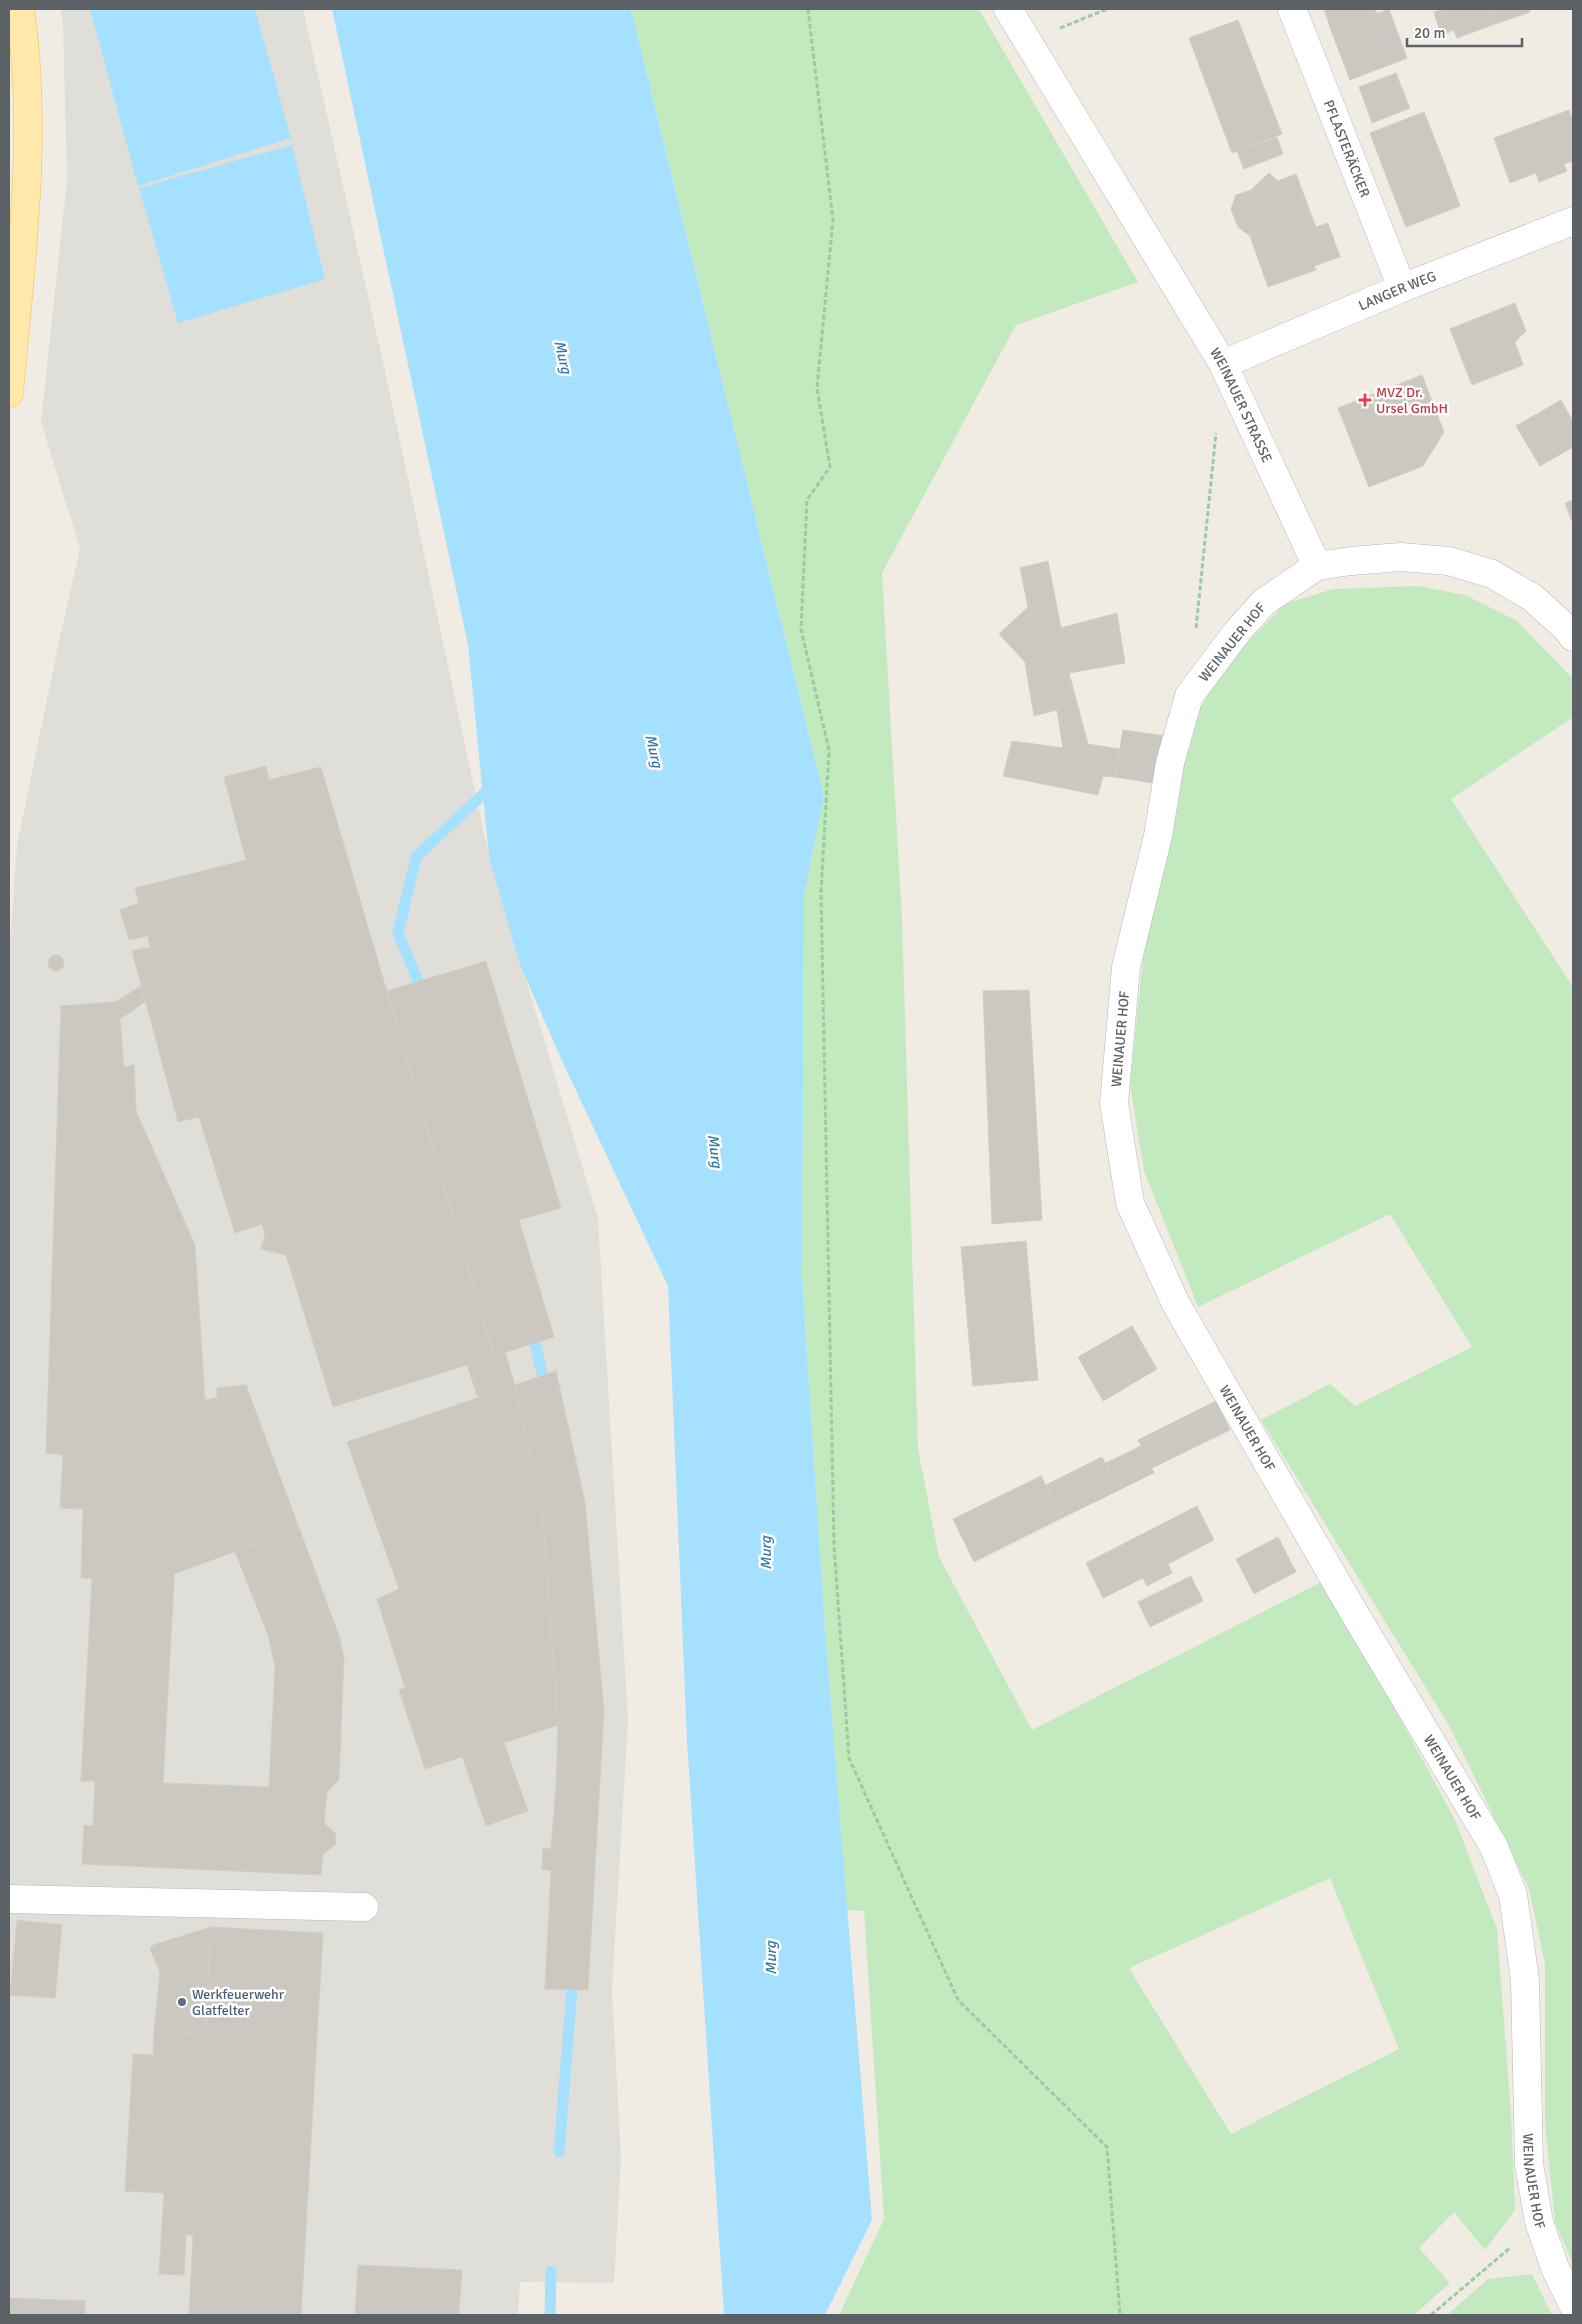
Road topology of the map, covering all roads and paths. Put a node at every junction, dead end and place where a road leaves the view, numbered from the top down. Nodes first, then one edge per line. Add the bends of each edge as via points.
1 (20, 9) edge
2 (808, 9) edge
3 (1008, 9) edge
4 (1107, 9) edge
5 (1292, 9) edge
6 (1028, 44) junction
7 (17, 206) edge
8 (1573, 221) edge
9 (1402, 288) junction
10 (1223, 364) junction
11 (9, 392) edge
12 (1216, 432) dead end
13 (1317, 566) junction
14 (1195, 637) dead end
15 (1573, 638) edge
16 (9, 1899) edge
17 (364, 1907) dead end
18 (1540, 2222) junction
19 (1573, 2305) edge
20 (1120, 2315) edge
21 (1431, 2315) edge

1 - 7 main road via 28,107
2 - 20 path via 833,220 817,388 830,467 807,500 801,629 829,750 821,892 834,1536 849,1758 958,2000 1107,2147
3 - 6 street, WEINAUER STRASSE
4 - 6 path
5 - 9 street, PFLASTERÄCKER
6 - 10 street, WEINAUER STRASSE
7 - 11 main road
8 - 9 street, LANGER WEG
9 - 10 street, LANGER WEG
10 - 13 street, WEINAUER STRASSE
12 - 14 path
13 - 15 street via 1401,557 1449,561 1492,574 1533,598
13 - 18 street, WEINAUER HOF via 1264,602 1189,696 1170,763 1158,836 1126,967 1114,1103 1130,1202 1176,1304 1494,1847 1513,1895 1525,1980 1529,2164
16 - 17 street
18 - 19 street, WEINAUER HOF via 1555,2268
18 - 21 path

